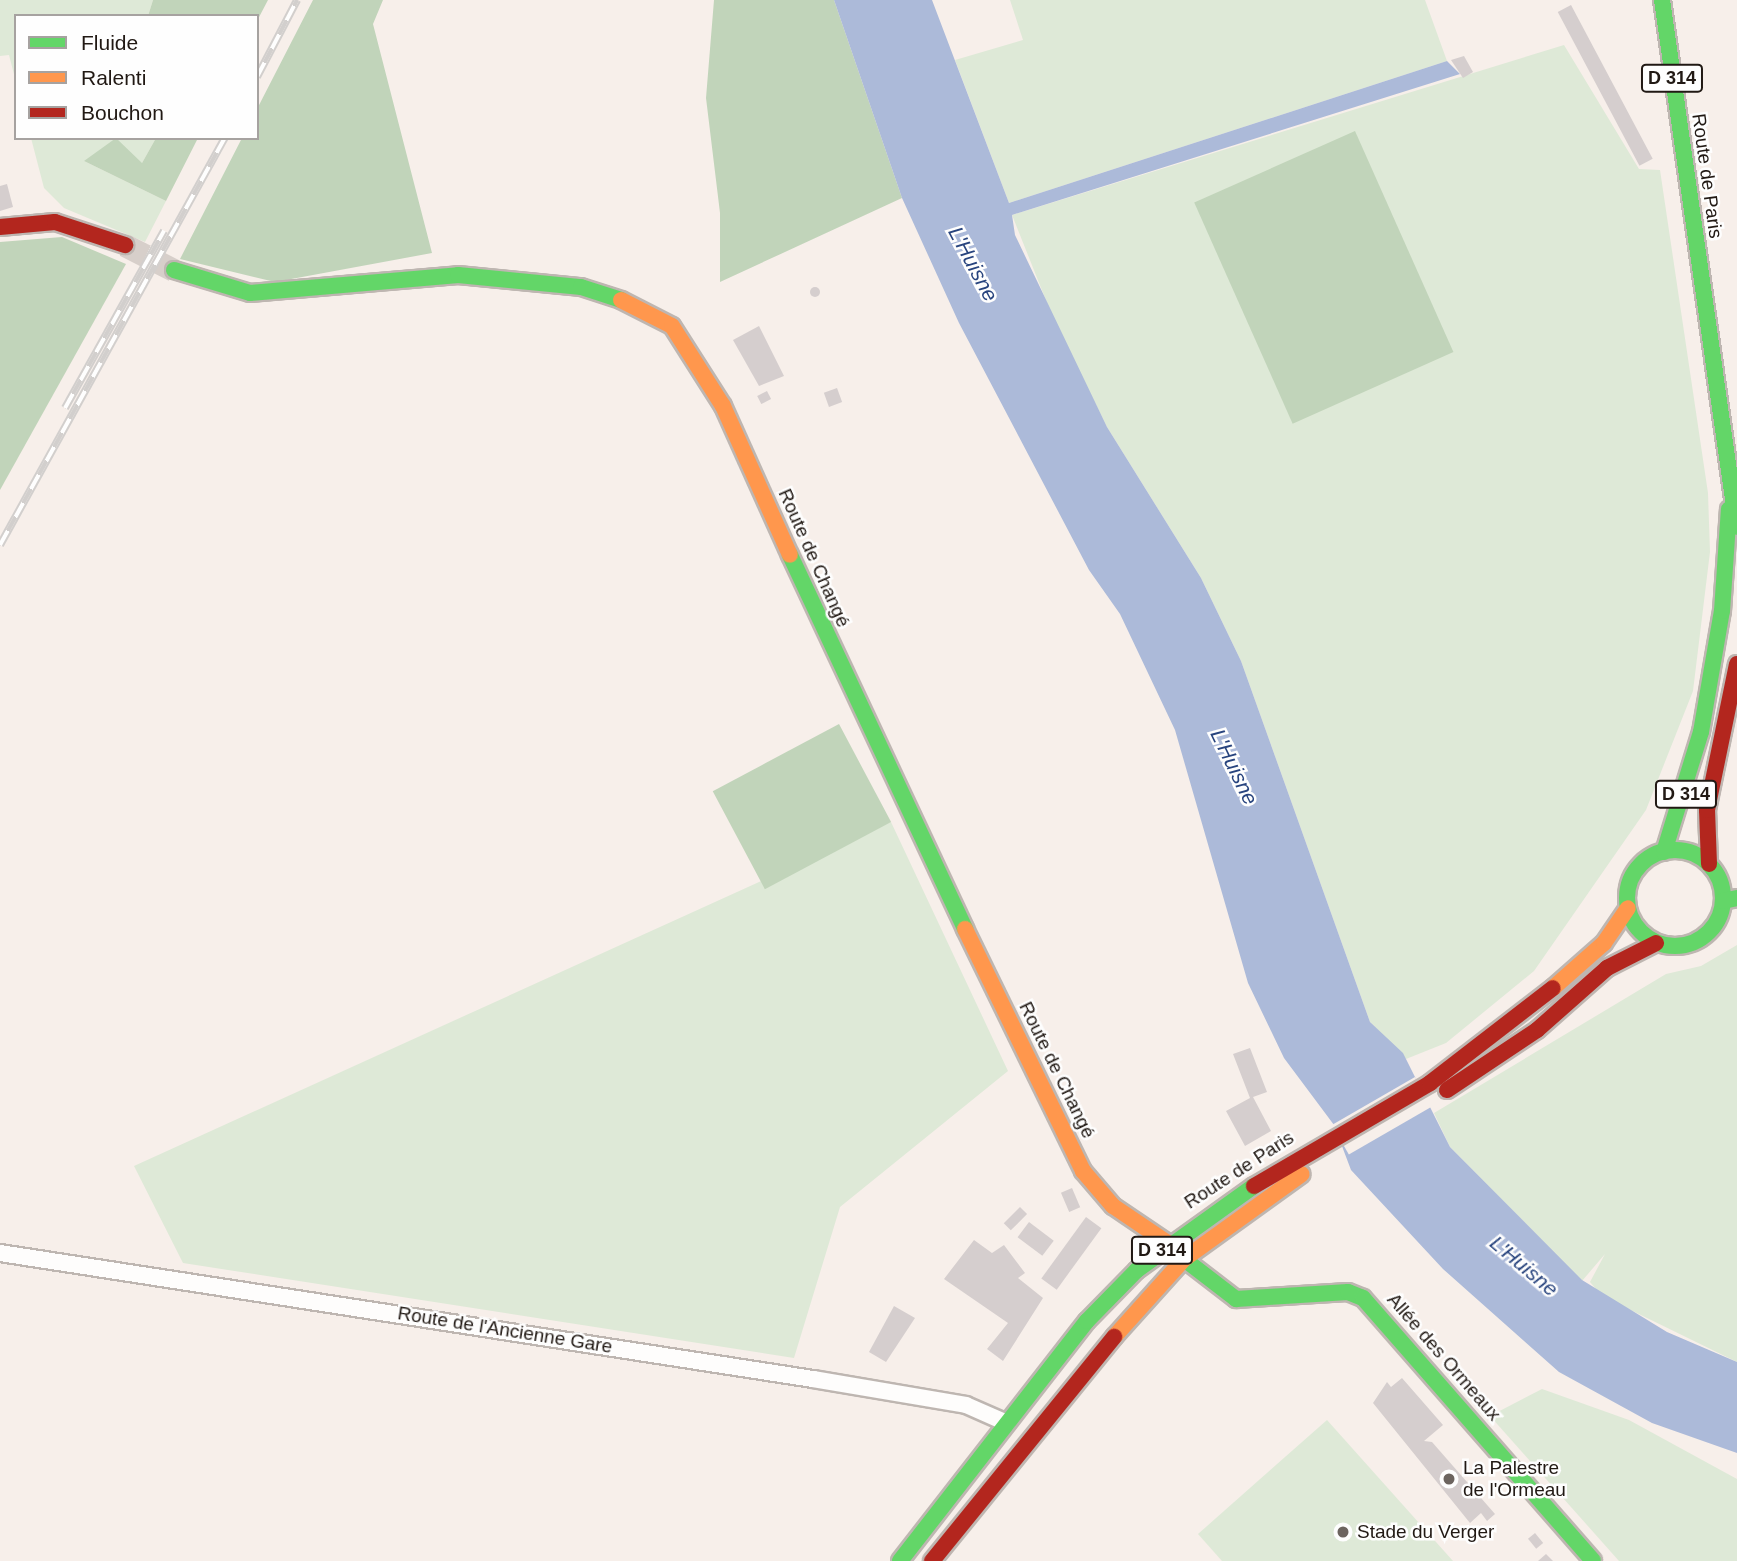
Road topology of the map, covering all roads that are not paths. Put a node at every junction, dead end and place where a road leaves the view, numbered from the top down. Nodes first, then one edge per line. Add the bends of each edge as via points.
1 (1662, 0) edge
2 (0, 228) edge
3 (125, 245) tunnel mouth
4 (174, 270) tunnel mouth
5 (1730, 483) junction
6 (1737, 527) edge
7 (1737, 664) edge
8 (1664, 852) junction
9 (1709, 864) junction
10 (1730, 899) edge
11 (1628, 908) junction
12 (1656, 943) junction
13 (1433, 1090) junction
14 (1327, 1148) junction
15 (1169, 1244) junction
16 (0, 1253) edge
17 (1184, 1259) junction
18 (1007, 1423) junction
19 (900, 1561) edge
20 (932, 1561) edge
21 (1593, 1561) edge

1 - 5 main road, Route de Paris / D 314
2 - 3 main road via 55,222
4 - 15 main road, Route de Changé via 250,293 458,275 581,287 640,306 672,326 723,406 891,777 1083,1171 1113,1206
5 - 6 main road, Route de Paris / D 314
5 - 8 main road, Route de Paris / D 314 via 1722,611 1701,732
7 - 9 main road, D 314 via 1707,810
8 - 9 main road via 1685,851
8 - 11 main road via 1632,877
9 - 10 main road
10 - 12 main road via 1701,939
11 - 12 main road
11 - 13 main road, Route de Paris / D 314 via 1604,943
12 - 13 main road, Route de Paris / D 314 via 1607,968 1528,1037
13 - 14 main road, Route de Paris / D 314
14 - 15 main road, Route de Paris / D 314
14 - 17 main road, Route de Paris / D 314
15 - 18 main road, Route de Paris / D 314 via 1087,1321
16 - 18 street, Route de l'Ancienne Gare via 825,1381 966,1405
17 - 20 main road, Route de Paris / D 314 via 1094,1355
17 - 21 main road, Allée des Ormeaux via 1236,1299 1348,1292 1363,1298
18 - 19 main road, Route de Paris / D 314

